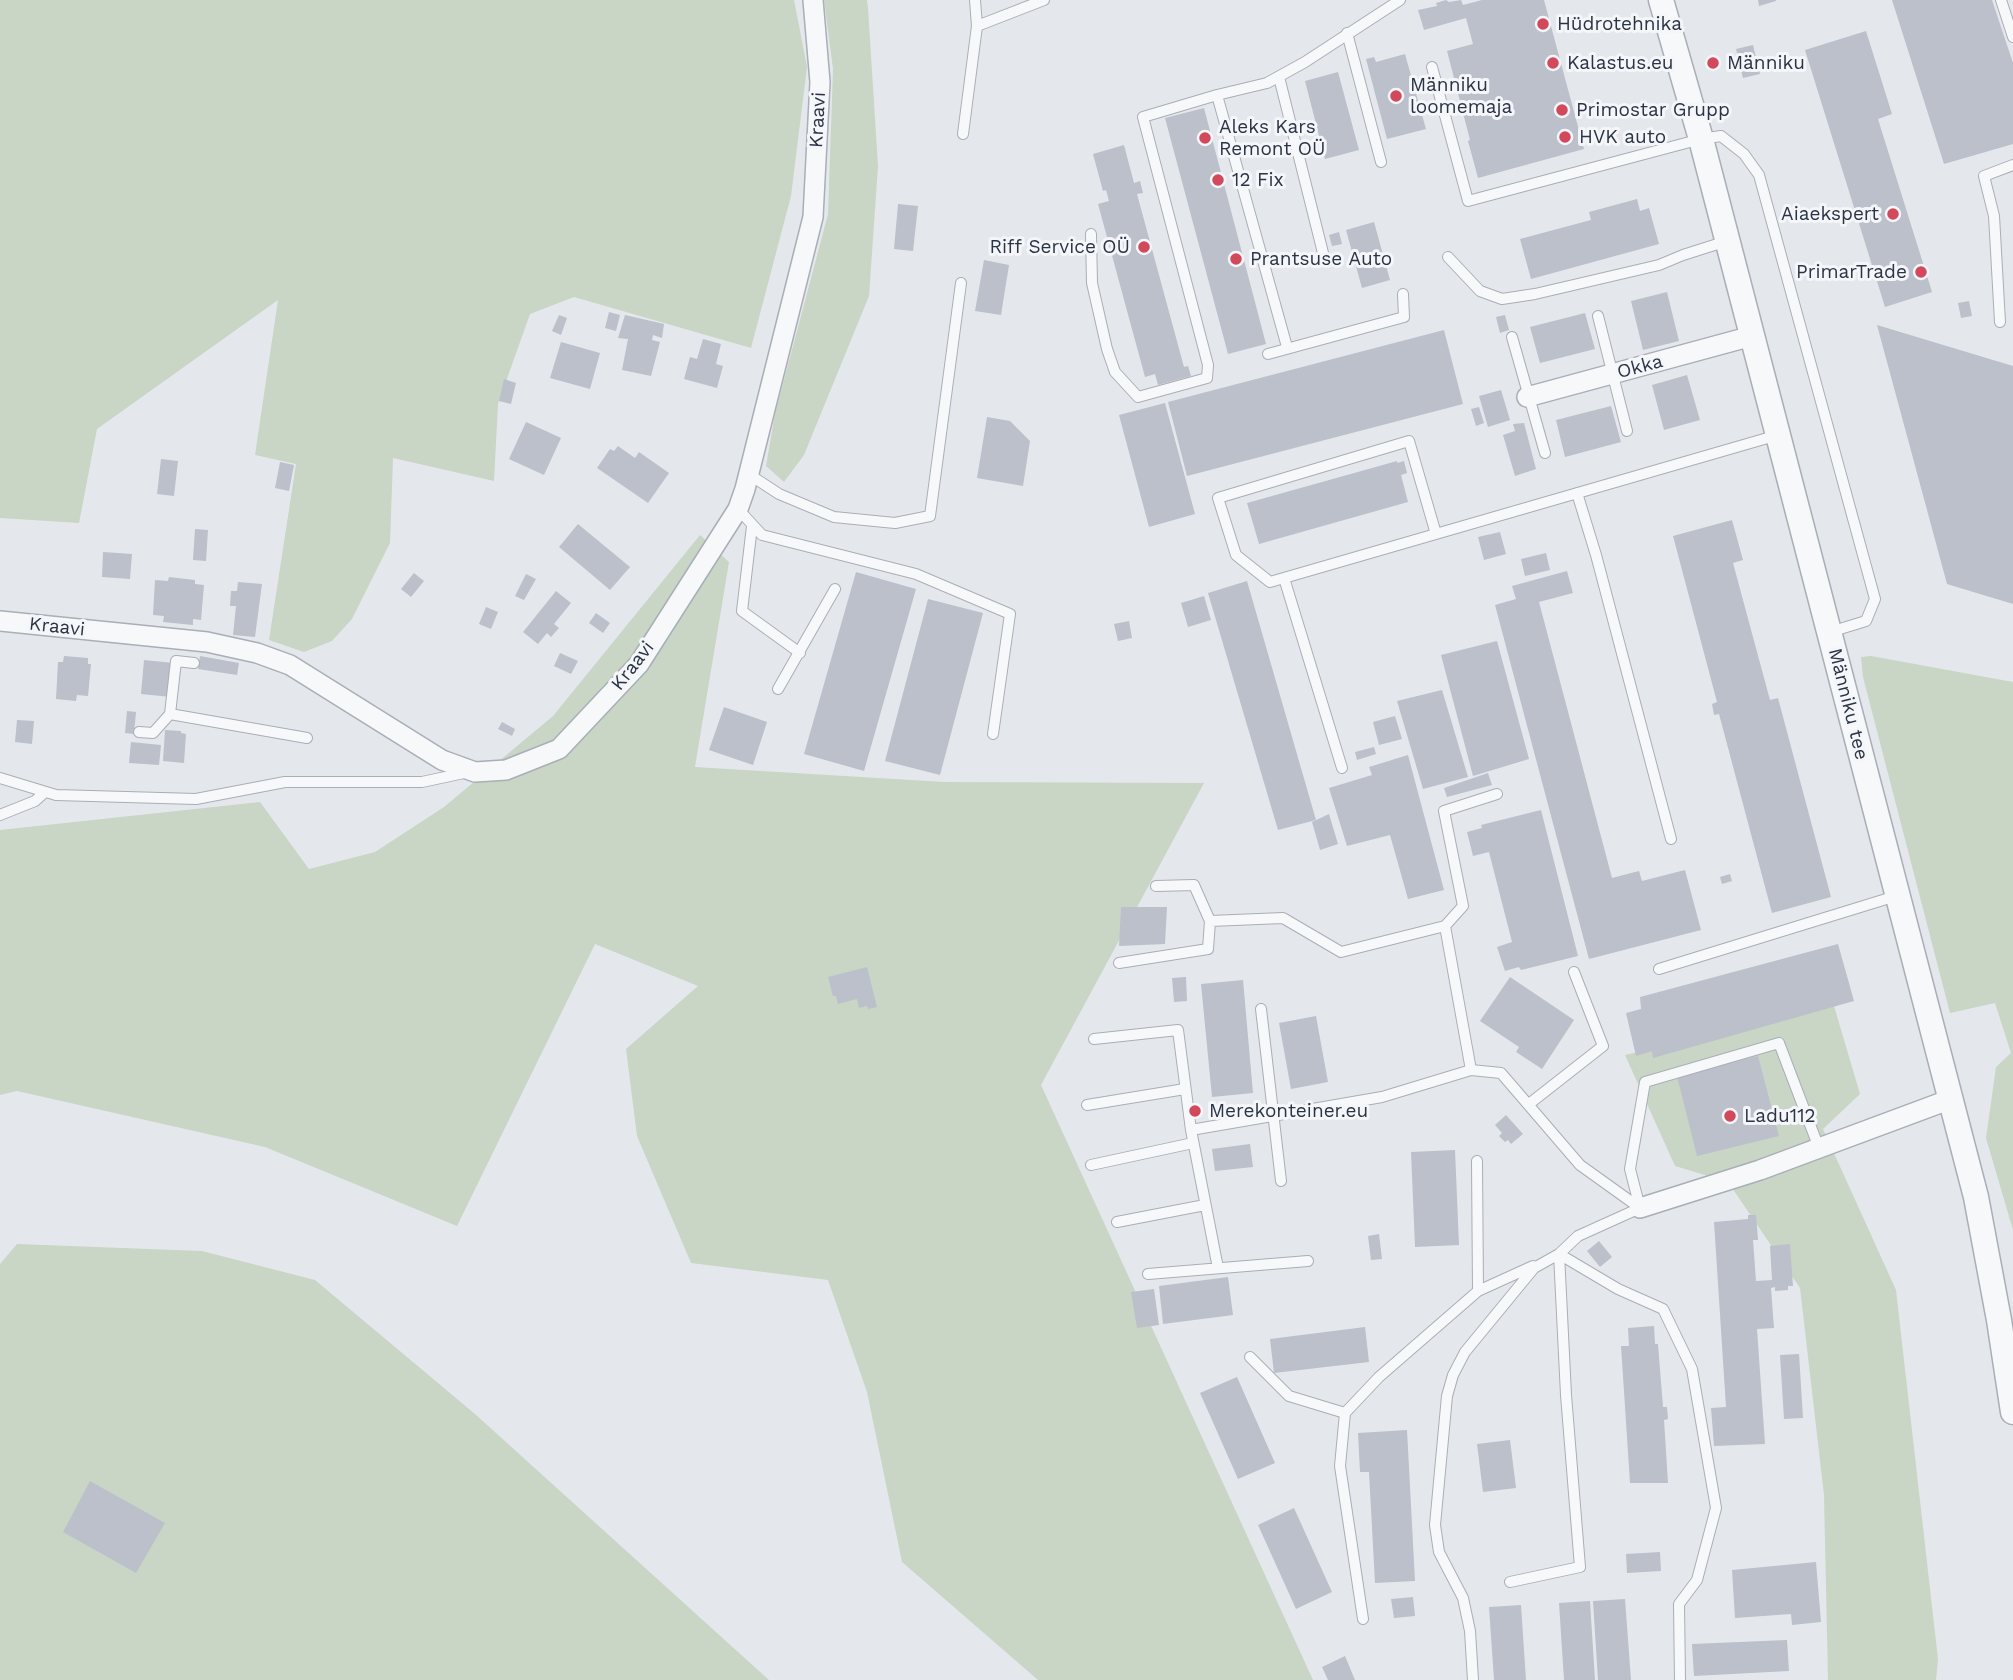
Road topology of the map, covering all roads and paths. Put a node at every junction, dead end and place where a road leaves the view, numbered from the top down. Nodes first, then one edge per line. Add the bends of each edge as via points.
1 (813, 0) edge
2 (975, 0) edge
3 (1044, 0) edge
4 (1400, 0) edge
5 (1661, 0) edge
6 (2001, 0) edge
7 (977, 26) junction
8 (1347, 33) junction
9 (2013, 37) edge
10 (1432, 67) dead end
11 (1279, 76) junction
12 (1217, 95) junction
13 (962, 134) dead end
14 (1701, 139) junction
15 (1381, 162) dead end
16 (2013, 165) edge
17 (1091, 234) dead end
18 (1727, 241) junction
19 (1324, 257) dead end
20 (1448, 257) dead end
21 (961, 283) dead end
22 (1403, 294) dead end
23 (1598, 316) dead end
24 (2000, 322) dead end
25 (1752, 335) junction
26 (1511, 337) dead end
27 (1287, 348) junction
28 (1268, 354) dead end
29 (1613, 374) junction
30 (1528, 397) junction
31 (1627, 431) dead end
32 (1778, 435) junction
33 (1545, 453) dead end
34 (750, 475) junction
35 (1577, 493) junction
36 (738, 509) junction
37 (752, 526) junction
38 (1436, 534) junction
39 (1284, 578) junction
40 (835, 589) dead end
41 (0, 621) edge
42 (1829, 632) junction
43 (800, 653) junction
44 (194, 663) dead end
45 (778, 689) dead end
46 (170, 714) junction
47 (139, 732) dead end
48 (993, 734) dead end
49 (307, 738) dead end
50 (1342, 768) dead end
51 (475, 772) junction
52 (0, 778) edge
53 (45, 792) junction
54 (1497, 794) dead end
55 (0, 815) edge
56 (1671, 839) dead end
57 (1156, 886) dead end
58 (1897, 895) junction
59 (1210, 920) junction
60 (1445, 926) junction
61 (1119, 963) dead end
62 (1659, 969) dead end
63 (1574, 972) dead end
64 (1261, 1009) dead end
65 (1094, 1039) dead end
66 (1471, 1070) junction
67 (1185, 1088) junction
68 (1951, 1099) junction
69 (1529, 1104) junction
70 (1087, 1105) dead end
71 (1272, 1115) junction
72 (1191, 1130) junction
73 (1193, 1143) junction
74 (1819, 1148) junction
75 (1477, 1161) dead end
76 (1091, 1165) dead end
77 (1281, 1181) dead end
78 (1205, 1205) junction
79 (1640, 1208) junction
80 (1118, 1222) dead end
81 (1559, 1254) junction
82 (1308, 1261) dead end
83 (1218, 1268) junction
84 (1148, 1274) dead end
85 (1478, 1292) junction
86 (1251, 1357) dead end
87 (2013, 1412) edge
88 (1345, 1413) junction
89 (1510, 1582) dead end
90 (1363, 1619) dead end
91 (1473, 1680) edge
92 (1680, 1680) edge

1 - 34 street, Kraavi via 820,82 813,217
2 - 7 lane
3 - 7 lane
4 - 8 lane
5 - 14 street, Männiku tee
6 - 9 lane
7 - 13 lane
8 - 11 lane
8 - 15 lane
10 - 14 lane via 1468,201
11 - 12 lane
11 - 19 lane
12 - 17 lane via 1143,117 1208,365 1207,377 1138,397 1115,372 1092,283
12 - 27 lane
14 - 18 street, Männiku tee
14 - 42 lane via 1721,136 1744,154 1759,175 1875,599 1866,621
16 - 24 lane via 1984,176 1994,216
18 - 20 lane via 1658,265 1502,299 1480,291
18 - 25 street, Männiku tee
21 - 34 lane via 930,516 895,523 834,516 779,494
22 - 27 lane via 1404,317
23 - 29 lane
25 - 29 street, Okka
25 - 32 street, Männiku tee
26 - 30 lane
27 - 28 lane
29 - 30 street, Okka
29 - 31 lane
30 - 33 lane
32 - 35 lane
32 - 42 street, Männiku tee
34 - 36 street, Kraavi
35 - 38 lane
35 - 56 lane
36 - 37 lane
36 - 51 street, Kraavi via 639,664 577,733 559,750 506,770
37 - 43 lane via 741,611
37 - 48 lane via 762,535 916,574 1010,614
38 - 39 lane
38 - 39 lane via 1409,440 1218,498 1236,555 1270,582
39 - 50 lane
40 - 43 lane
41 - 51 street, Kraavi via 207,642 257,653 290,665 442,760
42 - 58 street, Männiku tee
43 - 45 lane
44 - 46 lane via 176,661
46 - 47 lane via 153,733
46 - 49 lane
51 - 53 lane via 422,782 285,782 196,799
52 - 53 lane
53 - 55 lane
54 - 60 lane via 1444,811 1463,905
57 - 59 lane via 1194,885
58 - 62 lane
58 - 68 street, Männiku tee
59 - 60 lane via 1283,918 1341,952
59 - 61 lane via 1208,948
60 - 66 lane
63 - 69 lane via 1602,1046
64 - 71 lane
65 - 67 lane via 1178,1030
66 - 69 lane via 1501,1073
66 - 71 lane via 1382,1097
67 - 70 lane
67 - 72 lane
68 - 74 street
68 - 87 street, Männiku tee via 1976,1197
69 - 79 lane via 1580,1165
71 - 72 lane
71 - 77 lane
72 - 73 lane
73 - 76 lane
73 - 78 lane
74 - 79 street
74 - 79 lane via 1779,1043 1645,1082 1630,1170
75 - 85 lane
78 - 80 lane
78 - 83 lane
79 - 81 lane via 1578,1236
81 - 85 lane
81 - 89 lane via 1580,1567
81 - 91 lane via 1534,1269 1465,1352 1447,1396 1435,1525 1439,1552 1463,1598
81 - 92 lane via 1663,1309 1692,1369 1716,1508 1697,1580 1679,1604
82 - 83 lane
83 - 84 lane
85 - 88 lane via 1379,1377
86 - 88 lane via 1289,1396
88 - 90 lane via 1340,1466

